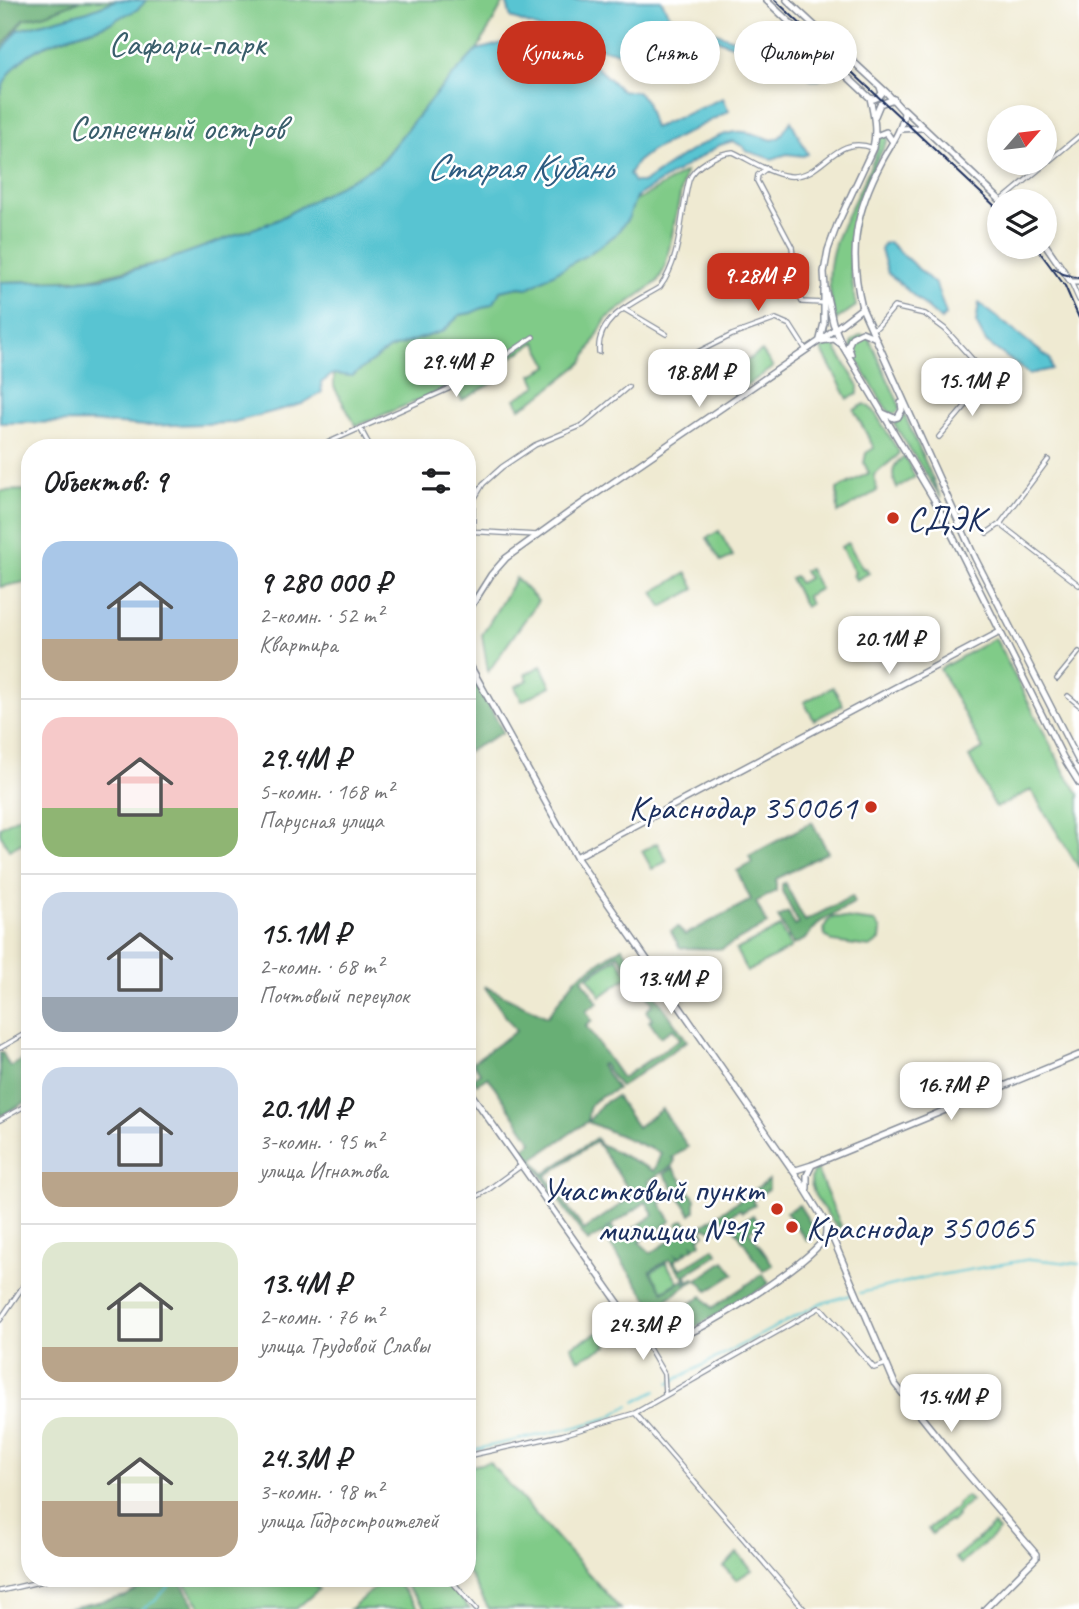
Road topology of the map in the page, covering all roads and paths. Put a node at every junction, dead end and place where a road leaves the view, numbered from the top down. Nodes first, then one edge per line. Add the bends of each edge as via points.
1 (766, 0) edge
2 (787, 0) edge
3 (880, 86) junction
4 (870, 98) junction
5 (894, 99) junction
6 (901, 106) junction
7 (875, 119) junction
8 (923, 128) junction
9 (900, 129) junction
10 (876, 136) junction
11 (1079, 136) edge
12 (892, 142) junction
13 (873, 148) junction
14 (766, 168) junction
15 (988, 189) edge
16 (1015, 189) edge
17 (1055, 259) edge
18 (1071, 282) junction
19 (1079, 282) edge
20 (825, 288) junction
21 (1079, 300) edge
22 (823, 303) junction
23 (862, 308) junction
24 (624, 309) junction
25 (835, 330) junction
26 (870, 330) junction
27 (666, 334) dead end
28 (533, 337) dead end
29 (874, 337) junction
30 (818, 342) junction
31 (842, 345) junction
32 (806, 350) junction
33 (598, 352) dead end
34 (698, 352) dead end
35 (857, 370) junction
36 (628, 387) dead end
37 (899, 392) junction
38 (883, 413) junction
39 (360, 427) junction
40 (939, 437) dead end
41 (335, 439) edge
42 (366, 439) edge
43 (1048, 460) dead end
44 (476, 492) edge
45 (1000, 524) junction
46 (476, 531) edge
47 (987, 533) dead end
48 (537, 535) junction
49 (1079, 585) edge
50 (476, 599) edge
51 (1000, 632) junction
52 (1079, 652) edge
53 (476, 676) edge
54 (1057, 679) dead end
55 (1068, 696) dead end
56 (1079, 705) edge
57 (1079, 762) edge
58 (1079, 783) edge
59 (576, 857) junction
60 (21, 1036) edge
61 (0, 1048) edge
62 (1079, 1055) edge
63 (476, 1101) edge
64 (21, 1108) edge
65 (0, 1120) edge
66 (787, 1161) junction
67 (522, 1165) junction
68 (812, 1165) junction
69 (809, 1195) junction
70 (476, 1197) edge
71 (827, 1225) junction
72 (21, 1289) edge
73 (0, 1320) edge
74 (643, 1338) junction
75 (886, 1364) junction
76 (664, 1394) junction
77 (635, 1413) junction
78 (476, 1453) edge
79 (21, 1586) edge
80 (457, 1587) edge
81 (0, 1591) edge
82 (476, 1609) edge
83 (804, 1609) edge
84 (985, 1609) edge

1 - 4 street
2 - 3 street
3 - 4 street via 880,96
3 - 5 street
4 - 7 street
5 - 6 street
5 - 7 street via 880,104
6 - 8 street
6 - 9 street
7 - 10 street
8 - 9 street
8 - 15 street
9 - 12 street
10 - 12 street via 886,132
10 - 13 street
11 - 16 street
12 - 23 street via 861,206 856,228 855,265
13 - 14 street via 860,144 840,149 802,176
13 - 20 street via 828,250
14 - 22 street via 757,181 792,247 797,291 802,302
14 - 24 street via 733,152 691,174 670,272 660,287
17 - 18 street
18 - 19 street
18 - 21 street
20 - 22 street
20 - 25 street
22 - 30 street via 824,323
23 - 25 street
23 - 26 street
24 - 27 street
24 - 33 street via 605,326
25 - 30 street
25 - 31 street
26 - 29 street
26 - 40 street via 894,307 925,314 981,369 985,383
28 - 39 street via 449,389
29 - 35 street via 862,332 849,342
29 - 37 street
30 - 31 street via 834,339
30 - 32 street
31 - 35 street
32 - 34 street via 790,325 776,320
32 - 48 street
35 - 38 street
36 - 44 street via 583,425 535,445 502,467
37 - 38 street via 901,414 894,418
37 - 57 street via 975,558
38 - 51 street via 936,503
39 - 41 street
39 - 42 street
43 - 45 street
45 - 47 street
45 - 49 street
46 - 48 street
48 - 50 street via 506,558
51 - 58 street
51 - 59 street
52 - 54 street
53 - 59 street
55 - 56 street
59 - 66 street
60 - 61 street
62 - 68 street
63 - 67 street
64 - 65 street
66 - 68 street via 796,1170
66 - 69 street
67 - 70 street
67 - 74 street
68 - 69 street via 806,1182
69 - 71 street
71 - 74 street via 825,1238 813,1251 731,1308 679,1337
71 - 75 street
72 - 73 street
74 - 76 street via 664,1374
75 - 76 street via 874,1368 821,1308
75 - 84 street via 903,1396 1036,1554
76 - 77 street
77 - 78 street
77 - 83 street
79 - 81 street
80 - 82 street

